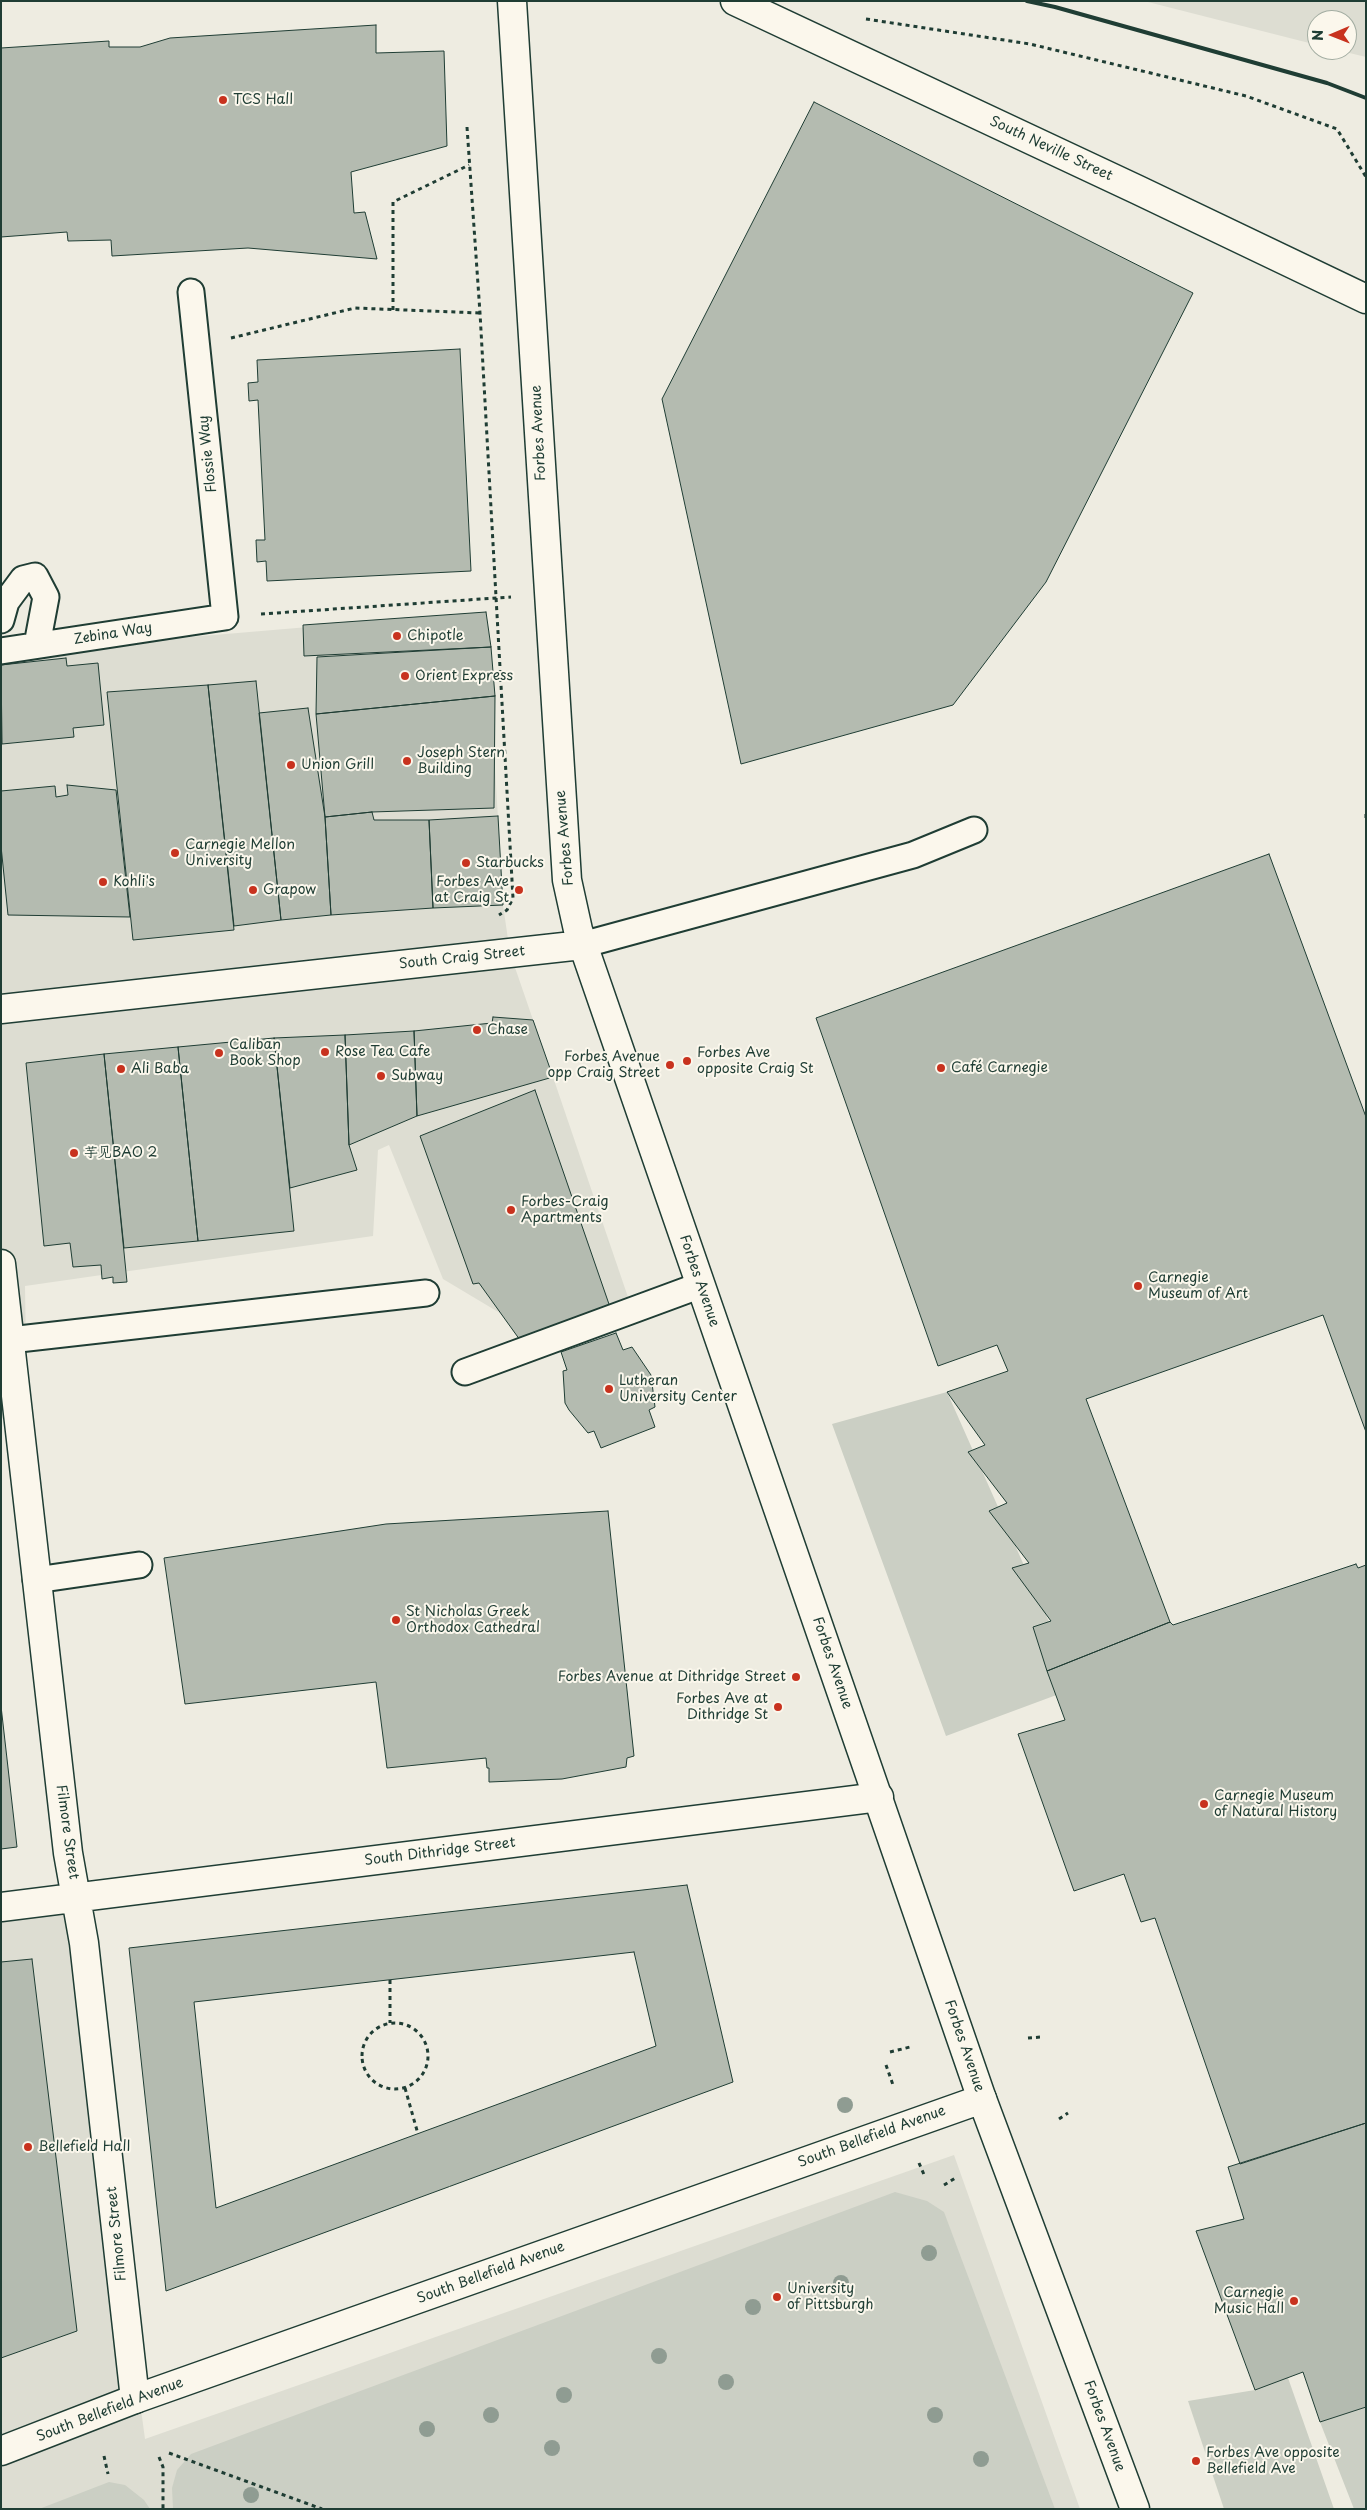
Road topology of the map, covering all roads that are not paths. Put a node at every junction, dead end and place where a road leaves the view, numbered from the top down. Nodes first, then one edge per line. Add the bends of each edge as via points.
1 (512, 1) edge
2 (735, 1) edge
3 (191, 292) dead end
4 (1366, 300) edge
5 (225, 616) joint
6 (1, 620) edge
7 (36, 646) junction
8 (1, 651) edge
9 (974, 830) dead end
10 (582, 945) junction
11 (1, 1009) edge
12 (1, 1264) edge
13 (701, 1285) junction
14 (426, 1293) dead end
15 (10, 1340) junction
16 (465, 1372) dead end
17 (139, 1565) dead end
18 (36, 1580) junction
19 (879, 1797) junction
20 (77, 1899) junction
21 (1, 1907) edge
22 (982, 2099) junction
23 (135, 2399) junction
24 (1, 2451) edge
25 (1135, 2509) edge

1 - 10 main road, Forbes Avenue via 567,880
2 - 4 main road, South Neville Street
3 - 5 lane, Flossie Way
5 - 7 lane, Zebina Way
6 - 7 lane via 6,602 23,579 35,576 46,597
7 - 8 lane, Zebina Way
9 - 10 lane, South Craig Street via 913,855
10 - 11 main road, South Craig Street
10 - 13 main road, Forbes Avenue
12 - 15 main road, Filmore Street
13 - 16 lane
13 - 19 main road, Forbes Avenue
14 - 15 lane
15 - 18 main road, Filmore Street
17 - 18 lane
18 - 20 main road, Filmore Street via 68,1853
19 - 20 main road, South Dithridge Street
19 - 22 main road, Forbes Avenue
20 - 21 main road, South Dithridge Street
20 - 23 main road, Filmore Street
22 - 23 main road, South Bellefield Avenue
22 - 25 main road, Forbes Avenue
23 - 24 main road, South Bellefield Avenue

